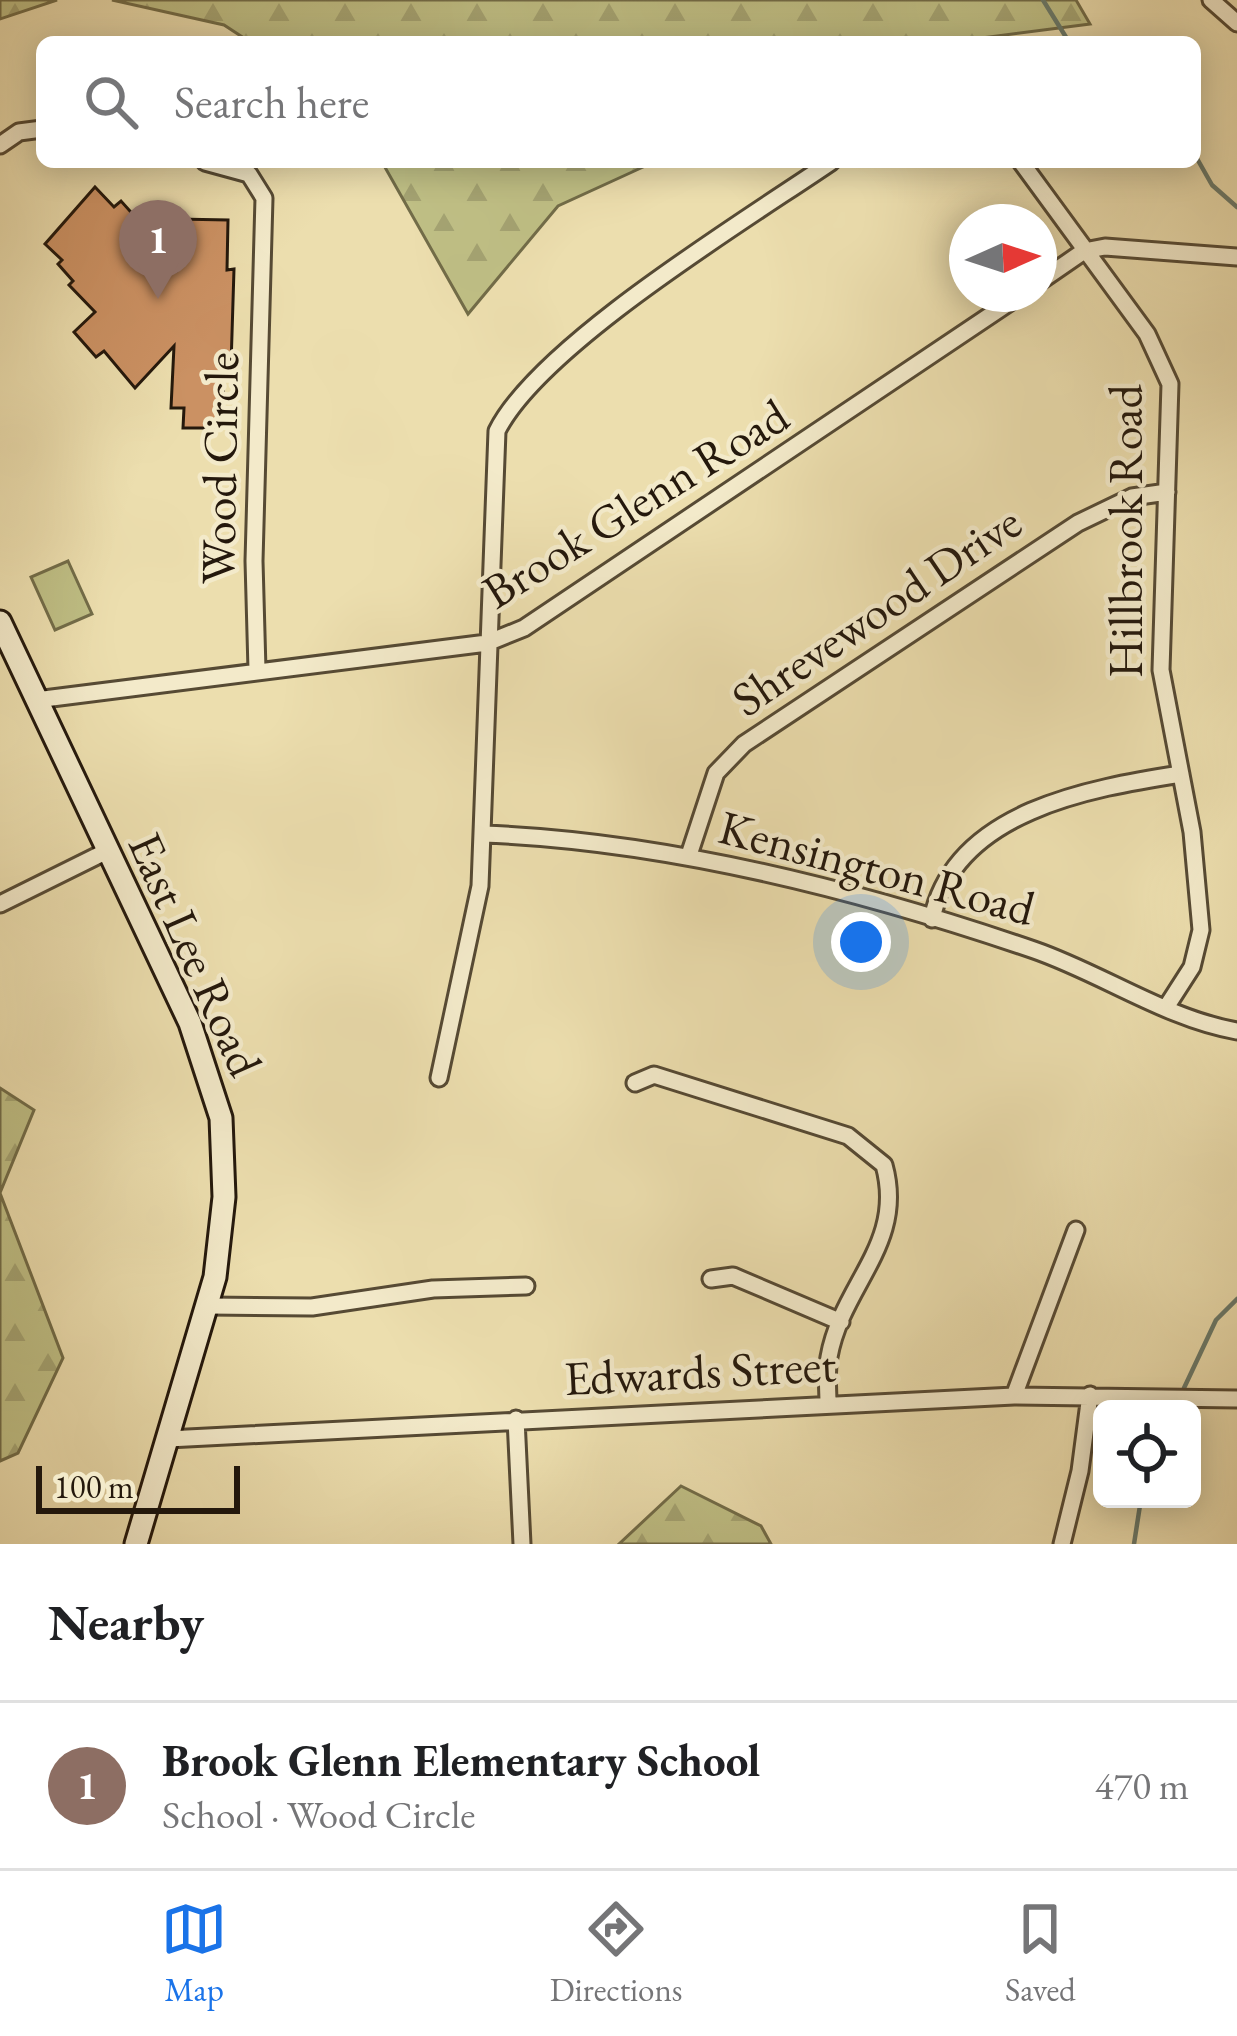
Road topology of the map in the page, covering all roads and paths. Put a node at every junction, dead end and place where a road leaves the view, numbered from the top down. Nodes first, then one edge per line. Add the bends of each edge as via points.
1 (1211, 0) edge
2 (1237, 23) edge
3 (36, 130) edge
4 (0, 145) edge
5 (228, 168) edge
6 (822, 168) edge
7 (1025, 168) edge
8 (1084, 251) junction
9 (1237, 257) edge
10 (1057, 270) edge
11 (995, 312) edge
12 (1166, 492) junction
13 (0, 622) edge
14 (487, 643) junction
15 (256, 670) junction
16 (36, 700) junction
17 (1181, 774) junction
18 (482, 833) junction
19 (107, 851) junction
20 (688, 855) junction
21 (0, 904) edge
22 (932, 919) junction
23 (1167, 1006) junction
24 (1237, 1031) edge
25 (439, 1078) dead end
26 (635, 1083) dead end
27 (1076, 1230) dead end
28 (711, 1280) dead end
29 (526, 1286) dead end
30 (208, 1306) junction
31 (841, 1322) junction
32 (1090, 1395) junction
33 (1013, 1396) junction
34 (1237, 1399) edge
35 (828, 1404) junction
36 (516, 1419) junction
37 (168, 1439) junction
38 (136, 1544) edge
39 (522, 1544) edge
40 (1062, 1544) edge

1 - 2 street
3 - 4 street
5 - 15 street, Wood Circle via 249,174 264,198
6 - 14 street via 646,290 506,413 493,449
7 - 8 street, Hillbrook Road
8 - 9 street via 1118,246
8 - 10 street
8 - 12 street, Hillbrook Road via 1165,366 1172,415
11 - 14 street, Brook Glenn Road via 578,595
12 - 17 street, Hillbrook Road via 1161,670
12 - 20 street, Shrevewood Drive via 1132,497 1078,523 744,743 716,772
13 - 16 street, East Lee Road
14 - 15 street, Brook Glenn Road
14 - 18 street
15 - 16 street, Brook Glenn Road
16 - 19 street, East Lee Road
17 - 22 street via 1081,790 1042,806 958,862
17 - 23 street, Hillbrook Road via 1201,930 1192,967
18 - 20 street, Kensington Road
18 - 25 street via 476,915
19 - 21 street
19 - 30 street, East Lee Road via 217,1096 224,1198
20 - 22 street, Kensington Road
22 - 23 street, Kensington Road via 1051,956
23 - 24 street, Kensington Road
26 - 31 street via 654,1075 848,1136 884,1165 887,1228
27 - 33 street
28 - 31 street via 733,1276
29 - 30 street via 433,1289 311,1307
30 - 37 street, East Lee Road
31 - 35 street via 829,1359
32 - 33 street, Edwards Street
32 - 34 street, Edwards Street
32 - 40 street
33 - 35 street, Edwards Street
35 - 36 street, Edwards Street
36 - 37 street, Edwards Street
36 - 39 street
37 - 38 street, East Lee Road

